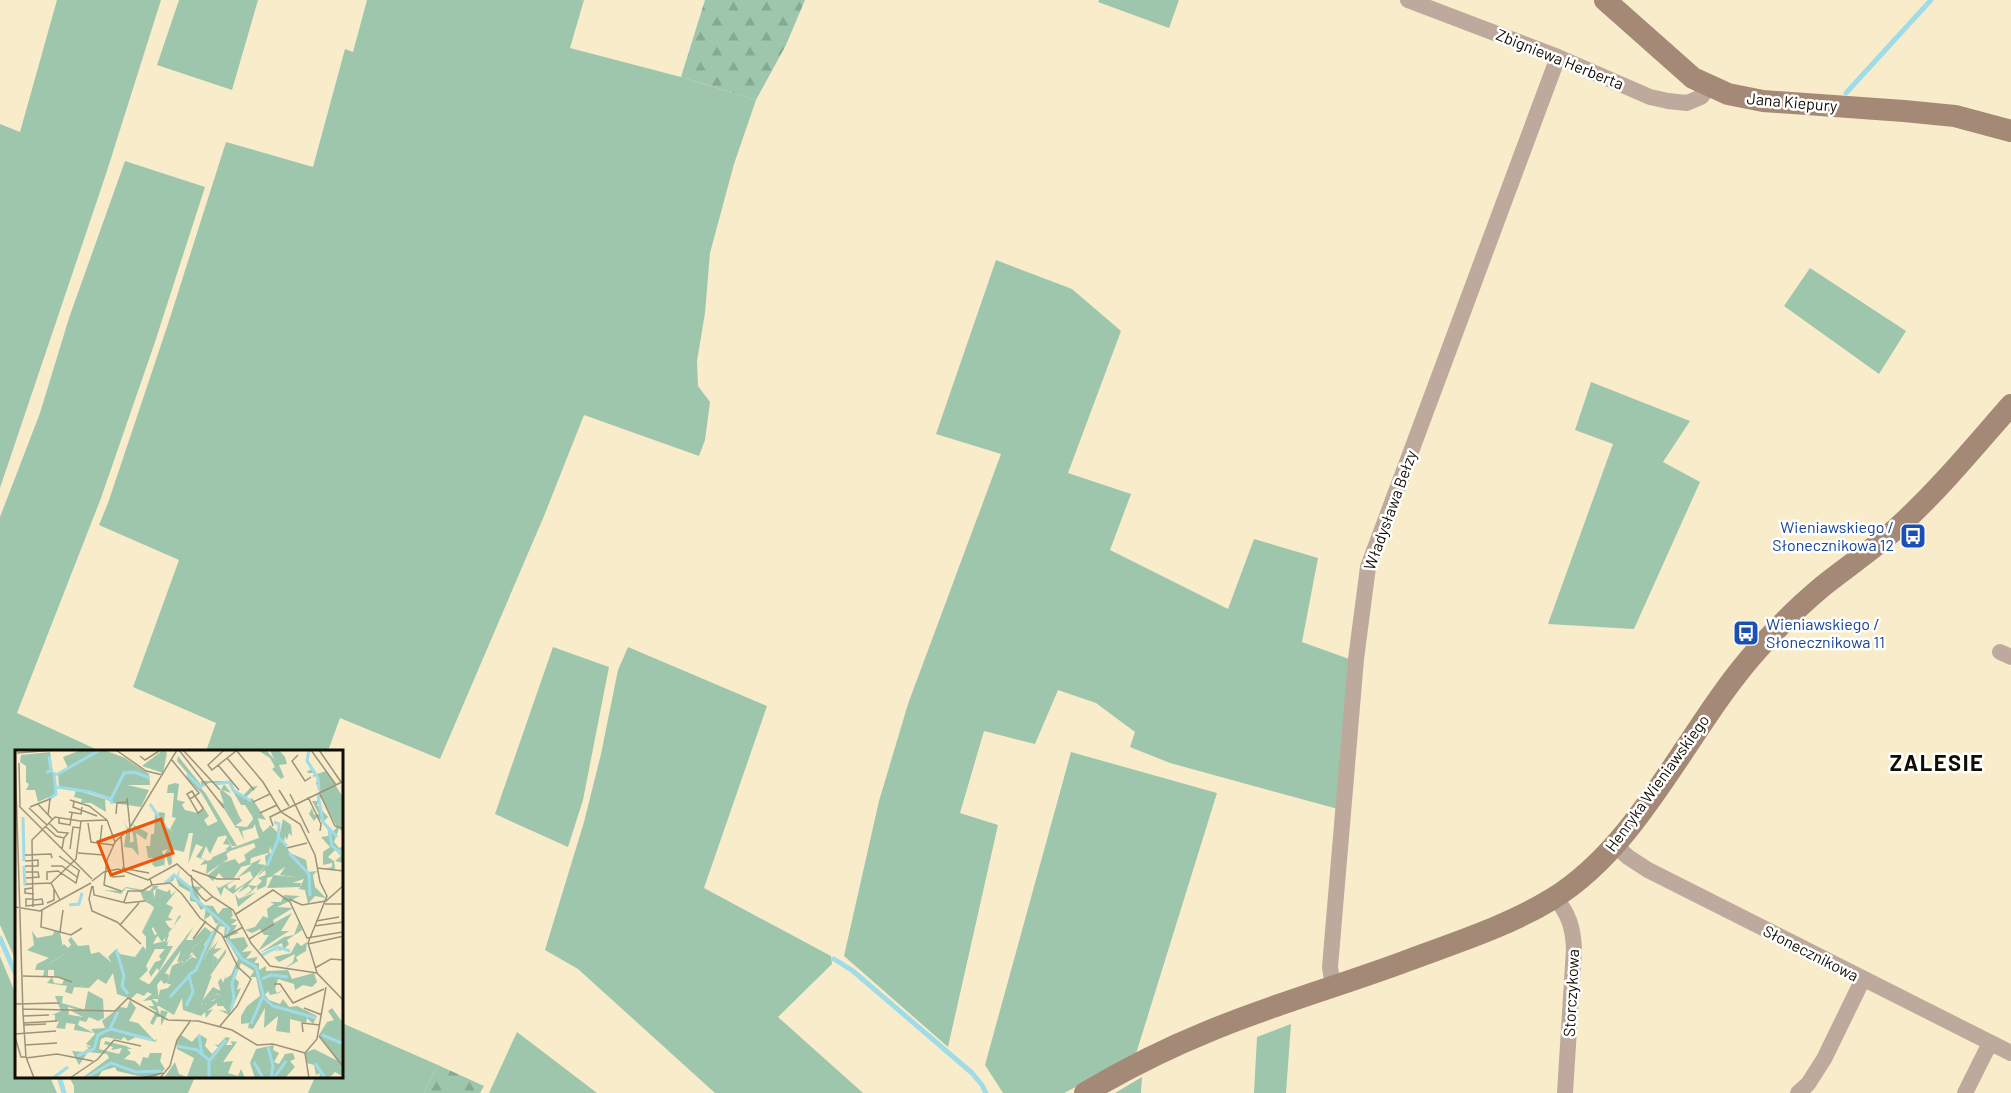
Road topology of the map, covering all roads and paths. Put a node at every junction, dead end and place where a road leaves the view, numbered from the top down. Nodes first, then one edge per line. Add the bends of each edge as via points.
1 (1408, 0) edge
2 (1605, 0) edge
3 (1558, 57) junction
4 (1709, 87) junction
5 (2011, 131) edge
6 (2011, 405) edge
7 (1615, 845) junction
8 (1555, 897) junction
9 (1863, 979) junction
10 (1334, 987) junction
11 (1990, 1043) junction
12 (2011, 1053) edge
13 (1085, 1093) edge
14 (1565, 1093) edge
15 (1798, 1093) edge
16 (1965, 1093) edge

1 - 3 street, Zbigniewa Herberta
2 - 4 street, Jana Kiepury
3 - 4 street, Zbigniewa Herberta via 1668,101 1687,103 1701,97
3 - 10 street, Władysława Bełzy via 1368,567 1356,659 1330,967
4 - 5 street, Jana Kiepury via 1755,100 1946,115
6 - 7 street, Henryka Wieniawskiego via 1901,525 1826,584 1757,650
7 - 8 street, Henryka Wieniawskiego
7 - 9 street, Słonecznikowa via 1648,870
8 - 10 street, Henryka Wieniawskiego via 1467,939
8 - 14 street, Storczykowa via 1573,930 1574,949
9 - 11 street, Słonecznikowa
9 - 15 street via 1824,1059
10 - 13 street, Henryka Wieniawskiego via 1209,1031
11 - 12 street, Słonecznikowa
11 - 16 street

